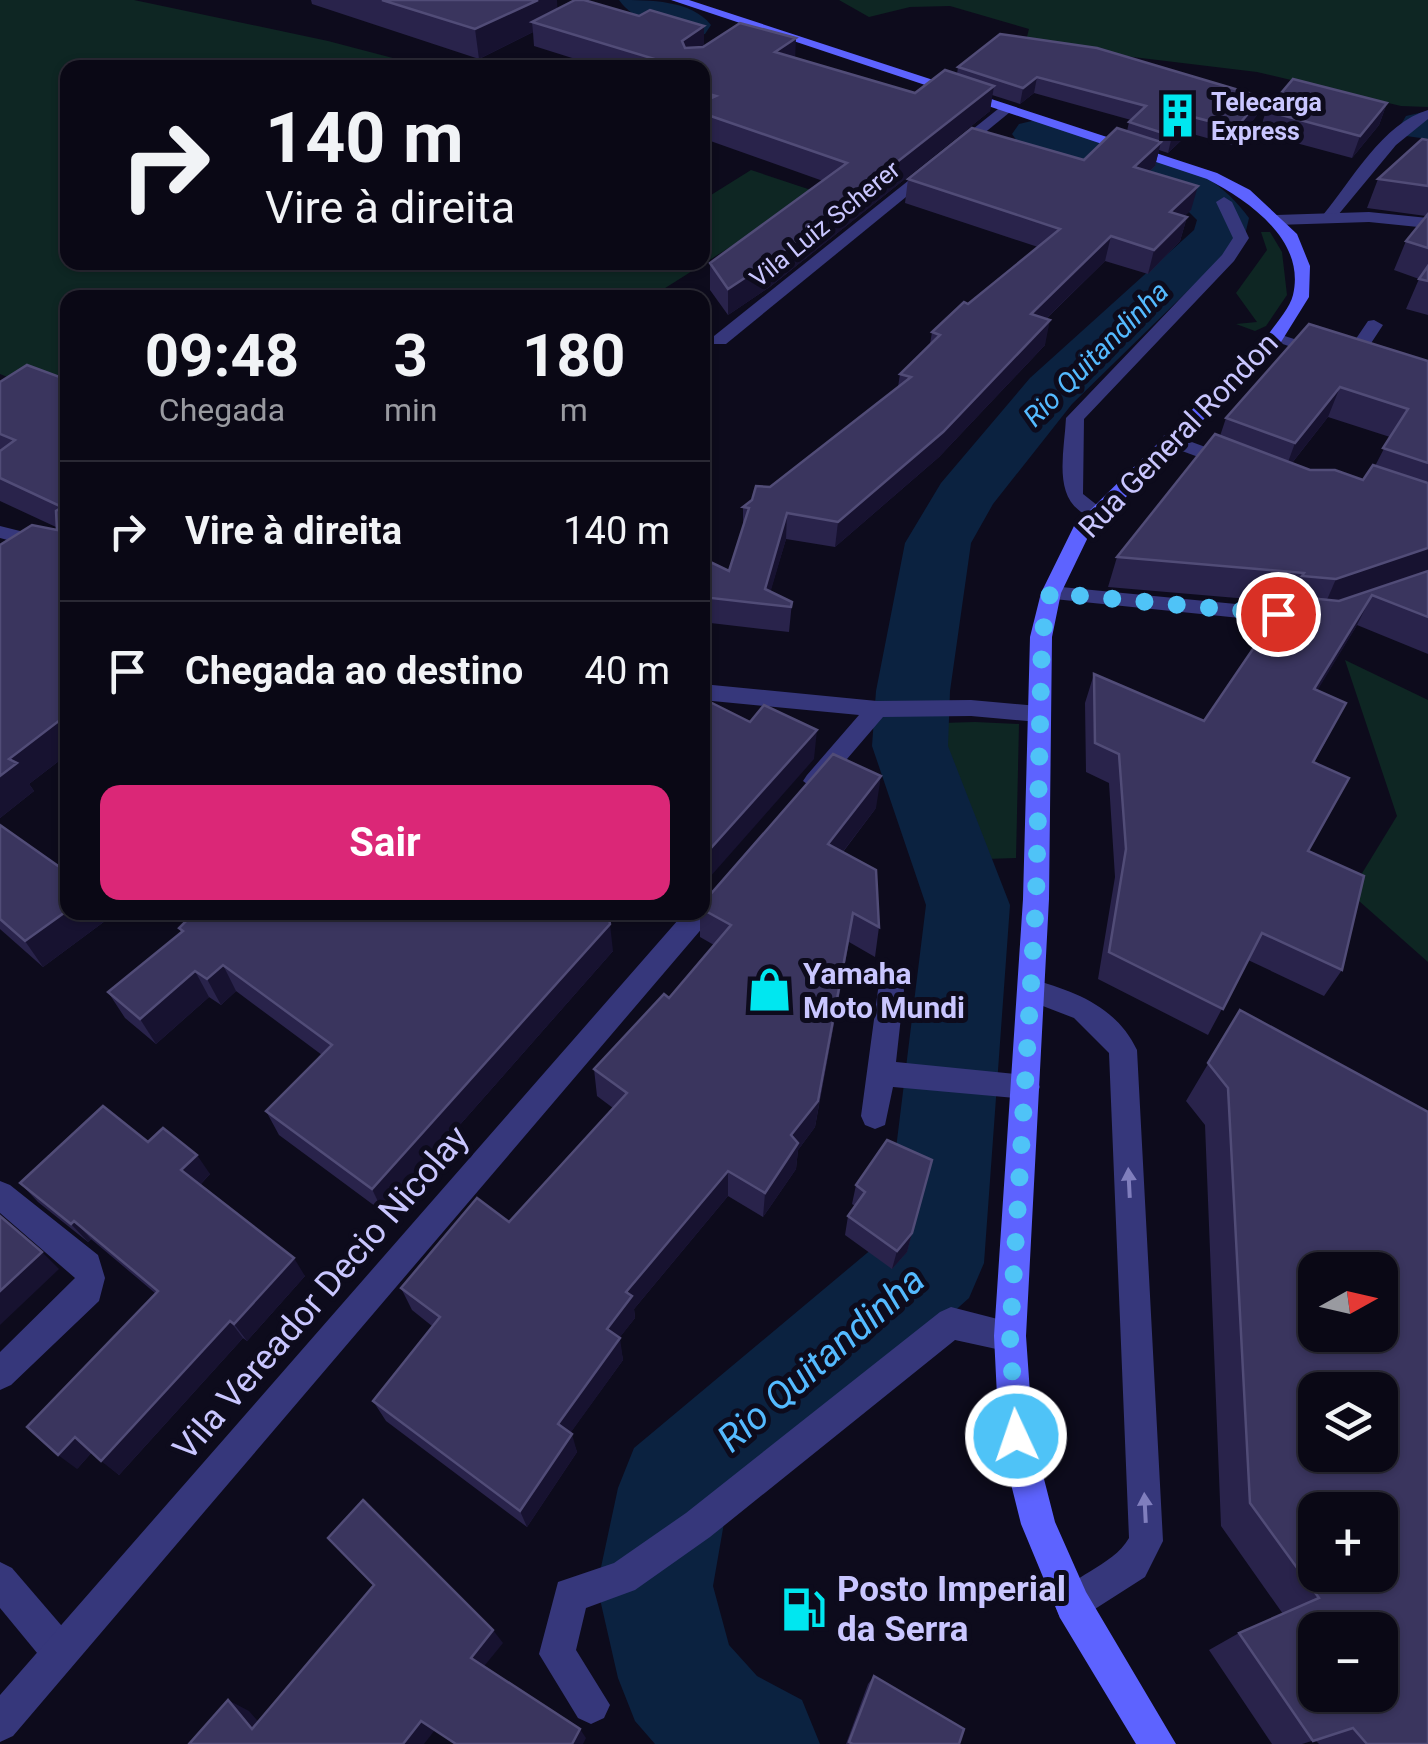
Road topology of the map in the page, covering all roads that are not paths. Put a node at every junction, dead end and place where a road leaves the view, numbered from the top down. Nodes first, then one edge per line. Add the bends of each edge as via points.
1 (678, 0) edge
2 (1008, 108) junction
3 (1428, 114) edge
4 (1224, 202) dead end
5 (1328, 218) junction
6 (1276, 220) junction
7 (1428, 224) edge
8 (1374, 326) dead end
9 (1275, 338) junction
10 (720, 340) dead end
11 (1170, 440) junction
12 (1252, 472) edge
13 (1097, 513) junction
14 (0, 532) edge
15 (60, 548) edge
16 (1050, 593) junction
17 (1324, 620) edge
18 (710, 693) edge
19 (877, 709) junction
20 (1038, 714) junction
21 (802, 795) edge
22 (694, 920) edge
23 (891, 990) dead end
24 (1031, 990) junction
25 (880, 1073) junction
26 (1024, 1087) junction
27 (875, 1116) dead end
28 (0, 1196) edge
29 (1010, 1336) junction
30 (0, 1374) edge
31 (0, 1580) edge
32 (1073, 1605) junction
33 (60, 1652) junction
34 (592, 1704) dead end
35 (0, 1723) edge
36 (1157, 1744) edge

1 - 2 main road, Rua General Rondon via 751,30
2 - 6 main road, Rua General Rondon via 1212,176
2 - 10 street, Vila Luiz Scherer
3 - 5 street via 1399,130
4 - 13 street via 1241,238 1228,258 1075,418 1073,494
5 - 6 street
5 - 7 street
6 - 9 main road, Rua General Rondon via 1302,266 1302,297
8 - 9 street via 1345,361
9 - 11 main road, Rua General Rondon
11 - 12 street
11 - 13 main road, Rua General Rondon
13 - 16 main road, Rua General Rondon via 1081,530
14 - 15 street
16 - 17 street
16 - 20 main road, Rua General Rondon
18 - 19 street
19 - 20 street
19 - 21 street
20 - 24 main road, Rua General Rondon
22 - 33 street, Vila Vereador Decio Nicolay
23 - 25 street
24 - 26 main road, Rua General Rondon
32 -> 24 street via 1133,1565 1146,1541 1123,1050 1099,1018
25 - 26 street
25 - 27 street
26 - 29 main road, Rua General Rondon
28 - 30 street via 86,1266 90,1278 88,1290
29 - 32 main road, Rua General Rondon via 1016,1436 1038,1524
29 - 34 street via 951,1324 698,1525 623,1578 571,1595 557,1654
31 - 33 street
32 - 36 main road, Rua General Rondon
33 - 35 street, Vila Vereador Decio Nicolay

